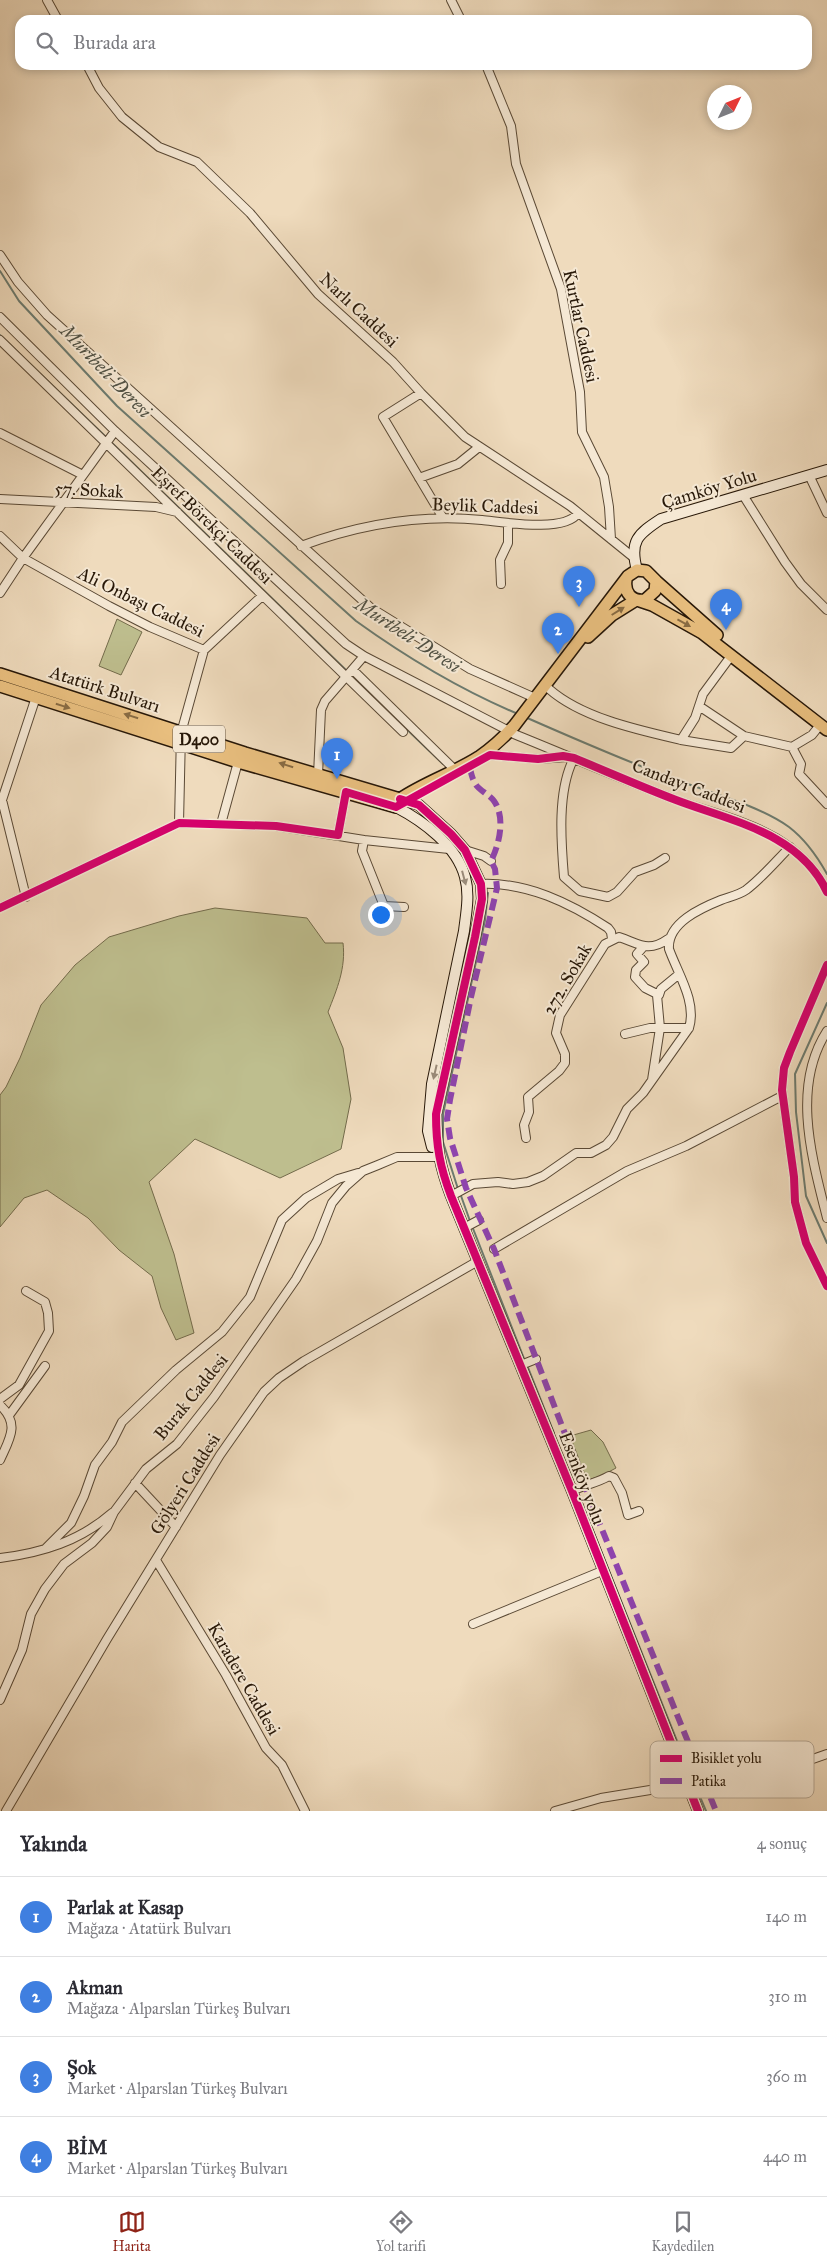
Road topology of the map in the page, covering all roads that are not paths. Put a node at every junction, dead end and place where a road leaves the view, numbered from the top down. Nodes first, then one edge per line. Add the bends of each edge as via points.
1 (47, 0) edge
2 (451, 0) edge
3 (55, 15) edge
4 (458, 15) edge
5 (90, 70) edge
6 (488, 70) edge
7 (0, 255) edge
8 (0, 317) edge
9 (0, 340) edge
10 (420, 394) junction
11 (0, 433) edge
12 (110, 439) junction
13 (479, 447) junction
14 (827, 470) edge
15 (83, 476) junction
16 (809, 476) junction
17 (419, 478) junction
18 (743, 495) junction
19 (0, 499) edge
20 (62, 504) junction
21 (177, 512) junction
22 (578, 512) junction
23 (827, 513) edge
24 (443, 518) junction
25 (508, 523) junction
26 (0, 536) edge
27 (610, 539) junction
28 (301, 546) junction
29 (633, 557) junction
30 (23, 558) junction
31 (637, 570) junction
32 (626, 580) junction
33 (656, 582) junction
34 (502, 584) dead end
35 (0, 593) edge
36 (262, 596) junction
37 (638, 601) junction
38 (827, 610) edge
39 (204, 650) junction
40 (364, 656) junction
41 (731, 656) junction
42 (0, 674) edge
43 (350, 674) junction
44 (0, 686) edge
45 (549, 689) junction
46 (36, 697) junction
47 (538, 699) junction
48 (698, 706) junction
49 (825, 725) edge
50 (514, 730) junction
51 (403, 732) dead end
52 (744, 736) junction
53 (181, 738) junction
54 (681, 740) junction
55 (792, 747) junction
56 (490, 755) junction
57 (574, 758) junction
58 (238, 762) junction
59 (455, 770) junction
60 (318, 774) junction
61 (346, 792) junction
62 (404, 802) junction
63 (827, 804) edge
64 (1, 807) edge
65 (179, 823) junction
66 (221, 824) junction
67 (338, 835) junction
68 (364, 840) junction
69 (790, 847) junction
70 (449, 849) junction
71 (464, 850) junction
72 (665, 858) dead end
73 (491, 861) dead end
74 (481, 884) junction
75 (827, 892) edge
76 (26, 897) junction
77 (404, 907) dead end
78 (0, 908) edge
79 (612, 939) junction
80 (668, 939) junction
81 (644, 946) junction
82 (827, 965) edge
83 (678, 975) junction
84 (657, 995) junction
85 (660, 1028) junction
86 (689, 1028) junction
87 (827, 1030) edge
88 (625, 1034) dead end
89 (652, 1080) junction
90 (782, 1096) junction
91 (526, 1138) dead end
92 (438, 1157) junction
93 (363, 1172) junction
94 (457, 1194) junction
95 (827, 1218) edge
96 (494, 1249) dead end
97 (478, 1261) junction
98 (827, 1286) edge
99 (26, 1291) dead end
100 (45, 1366) dead end
101 (0, 1399) edge
102 (0, 1405) edge
103 (10, 1414) junction
104 (0, 1460) edge
105 (135, 1483) junction
106 (575, 1490) junction
107 (639, 1511) dead end
108 (114, 1512) junction
109 (176, 1526) junction
110 (46, 1548) junction
111 (0, 1558) edge
112 (156, 1560) junction
113 (602, 1571) junction
114 (473, 1624) dead end
115 (0, 1700) edge
116 (673, 1741) edge
117 (827, 1754) edge
118 (814, 1758) edge
119 (650, 1790) edge
120 (695, 1798) edge
121 (6, 1811) edge
122 (305, 1811) edge
123 (555, 1811) edge
124 (698, 1811) edge

1 - 3 street
2 - 4 street
5 - 10 street, Narlı Caddesi via 122,117 159,147 197,162 250,213 318,294 393,362
6 - 27 street, Kurtlar Caddesi via 512,126 516,164 561,290 580,392 582,432 604,477 610,507
7 - 28 street via 47,315
8 - 12 street
9 - 12 street, Eşref Börekçi Caddesi
10 - 13 street, Narlı Caddesi
10 - 17 street via 383,417
11 - 15 street
12 - 15 street
12 - 21 street, Eşref Börekçi Caddesi
12 - 40 street, Candayı Caddesi via 339,638
13 - 17 street via 458,464
13 - 22 street, Narlı Caddesi
14 - 16 street, Çamköy Yolu
15 - 20 street
16 - 18 street, Çamköy Yolu
16 - 23 street
17 - 24 street
18 - 29 street, Çamköy Yolu via 661,519 638,536
18 - 38 street via 801,584
19 - 20 street, 57. Sokak
20 - 21 street, 57. Sokak via 156,508
20 - 30 street
21 - 36 street, Eşref Börekçi Caddesi
22 - 25 street, Beylik Caddesi via 566,522
22 - 27 street, Narlı Caddesi
24 - 25 street, Beylik Caddesi
24 - 28 street, Beylik Caddesi via 336,533
25 - 34 street via 508,543 500,560
26 - 30 street, Ali Onbaşı Caddesi
27 - 29 street, Narlı Caddesi
28 - 47 street via 371,608 470,669
29 - 31 street
30 - 35 street
30 - 39 street, Ali Onbaşı Caddesi via 150,627
31 - 32 main road
31 - 33 main road via 651,573
32 - 37 main road via 626,590 631,598
32 - 47 main road via 611,596
33 - 37 main road via 653,595
33 - 49 main road
36 - 39 street, Ali Onbaşı Caddesi
36 - 43 street, Eşref Börekçi Caddesi
37 -> 41 main road via 652,605 702,633
45 -> 37 main road via 591,632 612,615
39 - 53 street
40 - 43 street
40 - 50 street, Candayı Caddesi
41 - 48 street
41 - 49 main road
53 -> 42 main road, Atatürk Bulvarı / D400
43 - 51 street, Eşref Börekçi Caddesi
43 - 59 street, Eşref Börekçi Caddesi
43 - 60 street via 325,701 321,710
44 - 46 main road, Atatürk Bulvarı / D400
45 - 47 main road
45 - 54 street via 563,701 625,727
46 -> 53 main road, Atatürk Bulvarı / D400
46 - 64 street
47 - 50 main road
48 - 52 street
48 - 54 street via 695,718
49 - 55 street
50 - 56 main road
50 - 57 street, Candayı Caddesi
50 - 59 main road via 480,757
52 - 54 street via 731,748
52 - 55 street
53 - 58 main road, Atatürk Bulvarı / D400
60 -> 53 main road, Atatürk Bulvarı / D400
53 - 65 street
55 - 63 street via 801,764 799,774
56 - 57 street
56 - 62 main road
57 - 69 street, Candayı Caddesi via 745,824
57 - 72 street via 565,782 564,877 580,891 608,897 636,872
58 - 61 main road, Atatürk Bulvarı / D400
58 - 66 street
59 - 62 main road
60 - 62 main road, Atatürk Bulvarı / D400
61 - 62 main road, Atatürk Bulvarı / D400
61 - 67 street
62 - 70 street
62 - 71 street via 422,807
64 - 76 street
65 - 66 street
65 - 76 street
66 - 67 street via 276,826
67 - 68 street
68 - 70 street
68 - 77 street via 362,851 384,906
69 - 75 street, Candayı Caddesi via 821,879
69 - 80 street via 745,891 703,908 677,927
70 -> 92 street via 465,877 467,906 428,1112 429,1138
71 - 73 street
71 - 74 street
74 - 79 street via 524,888 555,898 608,928
74 - 92 street via 476,937 436,1114
76 - 78 street
79 - 81 street, 272. Sokak via 619,937
79 - 91 street, 272. Sokak via 605,944 560,1015 556,1033 565,1054 565,1063 528,1096 529,1112 524,1125
80 - 81 street via 656,947
80 - 83 street
81 - 84 street via 637,954 644,962 636,970 635,977
82 - 90 street via 784,1068
83 - 84 street
83 - 86 street via 692,1007
84 - 85 street
85 - 86 street
85 - 88 street
85 - 89 street
86 - 89 street
87 - 95 street via 811,1067 806,1102 814,1161
89 - 94 street via 627,1109 614,1137 591,1154 576,1154 528,1182 484,1182 473,1184
90 - 96 street via 686,1146 627,1171
90 - 98 street via 795,1202 806,1243
92 - 93 street, Burak Caddesi via 397,1157
92 - 94 street, Esenköy yolu
93 - 105 street, Burak Caddesi via 332,1203 317,1241 296,1279 214,1397 176,1444 146,1469
93 - 110 street via 338,1179 306,1198 282,1220 250,1297 222,1332 176,1370 122,1422 95,1465 70,1523
94 - 97 street, Esenköy yolu via 471,1224
97 - 106 street, Esenköy yolu via 527,1363
97 - 109 street, Gölyeri Caddesi via 279,1378 247,1415
99 - 101 street via 45,1302 49,1331 18,1384
100 - 103 street
102 - 103 street
103 - 104 street via 13,1424
105 - 108 street, Burak Caddesi
105 - 109 street
106 - 107 street via 609,1476 614,1478 628,1515
106 - 113 street, Esenköy yolu
108 - 110 street via 75,1539
108 - 115 street, Burak Caddesi via 107,1527 64,1564 45,1588 31,1614 22,1650
109 - 112 street, Gölyeri Caddesi
110 - 111 street
112 - 121 street, Gölyeri Caddesi
112 - 122 street, Karadere Caddesi via 266,1748 282,1765
113 - 114 street
113 - 116 street, Esenköy yolu
117 - 118 street
119 - 123 street via 601,1798
120 - 124 street, Esenköy yolu

